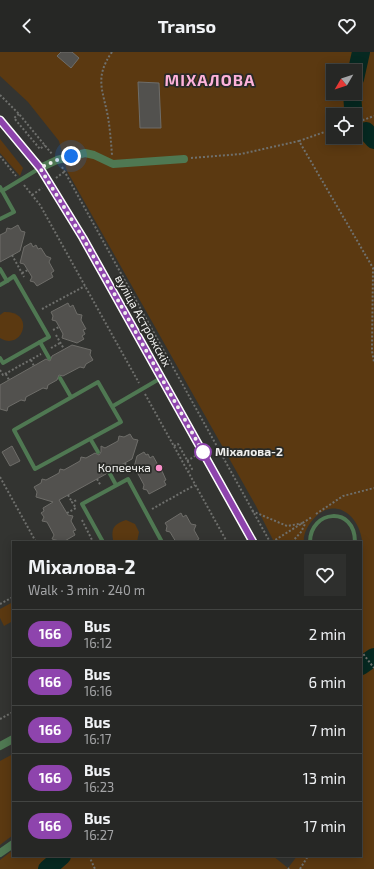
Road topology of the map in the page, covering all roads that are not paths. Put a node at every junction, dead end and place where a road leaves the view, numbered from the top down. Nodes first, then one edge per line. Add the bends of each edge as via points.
1 (0, 120) edge
2 (184, 159) road end
3 (40, 168) junction
4 (1, 189) edge
5 (0, 219) edge
6 (0, 270) edge
7 (7, 281) junction
8 (0, 284) edge
9 (40, 342) junction
10 (0, 358) edge
11 (49, 358) dead end
12 (60, 378) dead end
13 (161, 378) junction
14 (71, 397) junction
15 (112, 406) junction
16 (91, 440) junction
17 (98, 452) dead end
18 (109, 472) dead end
19 (116, 486) junction
20 (102, 541) edge
21 (161, 541) edge
22 (252, 541) edge
23 (310, 541) edge
24 (355, 541) edge
25 (12, 739) edge
26 (0, 746) edge
27 (12, 845) edge
28 (0, 853) edge

1 - 3 street, вуліца Астрожскіх
2 - 3 street via 113,164 84,153 57,160
3 - 4 lane
3 - 13 street, вуліца Астрожскіх via 83,238
4 - 5 lane via 14,212
6 - 7 lane
7 - 8 lane
7 - 9 lane via 14,276 49,337
9 - 10 lane via 3,363
9 - 11 lane
12 - 14 lane
13 - 15 lane
13 - 22 street, вуліца Астрожскіх
14 - 15 lane via 98,382
14 - 16 lane via 14,430 35,469
15 - 16 lane via 121,422
16 - 17 lane
18 - 19 lane
19 - 20 lane via 82,504
19 - 21 lane via 128,479
23 - 24 lane via 318,522 334,515 343,518 352,526
25 - 26 street
27 - 28 street

